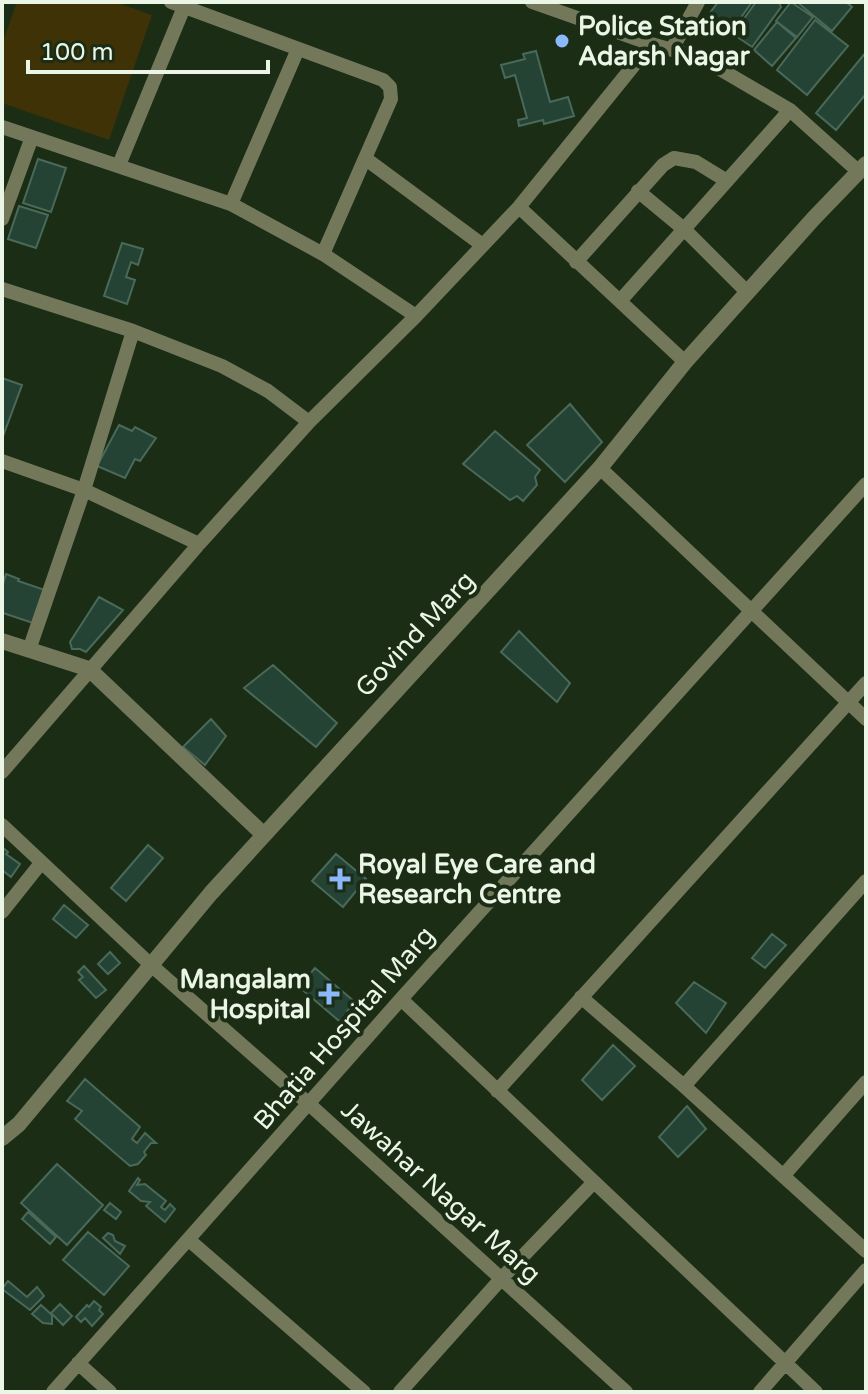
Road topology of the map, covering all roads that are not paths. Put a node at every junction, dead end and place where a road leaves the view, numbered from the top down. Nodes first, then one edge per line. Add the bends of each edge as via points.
1 (532, 2) edge
2 (698, 2) edge
3 (177, 4) edge
4 (651, 44) junction
5 (298, 49) junction
6 (672, 49) junction
7 (790, 110) junction
8 (2, 127) edge
9 (32, 137) junction
10 (366, 159) junction
11 (119, 165) junction
12 (863, 168) edge
13 (727, 181) junction
14 (638, 191) junction
15 (231, 204) junction
16 (519, 207) junction
17 (2, 219) edge
18 (685, 230) junction
19 (481, 244) junction
20 (323, 254) junction
21 (576, 262) junction
22 (2, 289) edge
23 (747, 292) junction
24 (620, 301) junction
25 (416, 316) junction
26 (133, 331) junction
27 (685, 362) junction
28 (309, 422) junction
29 (2, 461) edge
30 (600, 468) junction
31 (866, 484) edge
32 (84, 490) junction
33 (199, 544) junction
34 (750, 611) junction
35 (2, 641) edge
36 (29, 650) junction
37 (89, 669) junction
38 (866, 683) edge
39 (848, 703) junction
40 (866, 719) edge
41 (2, 772) edge
42 (2, 825) edge
43 (264, 835) junction
44 (41, 863) junction
45 (866, 881) edge
46 (2, 912) edge
47 (151, 965) junction
48 (581, 997) junction
49 (401, 999) junction
50 (866, 1082) edge
51 (684, 1086) junction
52 (497, 1091) junction
53 (309, 1104) junction
54 (3, 1136) edge
55 (783, 1176) junction
56 (593, 1183) junction
57 (189, 1240) junction
58 (866, 1251) edge
59 (866, 1270) edge
60 (501, 1279) junction
61 (78, 1363) junction
62 (784, 1364) junction
63 (53, 1392) edge
64 (110, 1392) edge
65 (364, 1392) edge
66 (400, 1392) edge
67 (626, 1392) edge
68 (760, 1392) edge
69 (816, 1392) edge

1 - 4 street
2 - 6 street
3 - 5 street
3 - 11 street
4 - 6 street
4 - 16 street
5 - 10 street via 390,87 391,99
5 - 15 street
6 - 7 street via 701,58
7 - 12 street
7 - 13 street
8 - 9 street
9 - 11 street
9 - 17 street
10 - 19 street
10 - 20 street
11 - 15 street
12 - 23 street, Govind Marg
13 - 14 street via 696,162 674,158
13 - 18 street
14 - 18 street
14 - 21 street
15 - 20 street
16 - 19 street
16 - 21 street
18 - 23 street
18 - 24 street
19 - 25 street
20 - 25 street
21 - 24 street
22 - 26 street
23 - 27 street, Govind Marg
24 - 27 street
25 - 28 street
26 - 28 street via 222,366
26 - 32 street
27 - 30 street, Govind Marg
28 - 33 street
29 - 32 street
30 - 34 street
30 - 43 street, Govind Marg
31 - 34 street, Bhatia Hospital Marg
32 - 33 street
32 - 36 street
33 - 37 street
34 - 39 street
34 - 49 street, Bhatia Hospital Marg
35 - 36 street
36 - 37 street
37 - 41 street
37 - 43 street
38 - 39 street
39 - 40 street
39 - 48 street
42 - 44 street, Jawahar Nagar Marg
43 - 47 street, Govind Marg
44 - 46 street
44 - 47 street, Jawahar Nagar Marg
45 - 51 street
47 - 53 street, Jawahar Nagar Marg
47 - 54 street, Govind Marg via 19,1124
48 - 51 street
48 - 52 street
49 - 52 street
49 - 53 street, Bhatia Hospital Marg
50 - 55 street
51 - 55 street
52 - 56 street
53 - 57 street, Bhatia Hospital Marg
53 - 60 street, Jawahar Nagar Marg
55 - 58 street
56 - 60 street
56 - 62 street
57 - 61 street, Bhatia Hospital Marg
57 - 65 street
59 - 62 street
60 - 66 street
60 - 67 street, Jawahar Nagar Marg
61 - 63 street, Bhatia Hospital Marg
61 - 64 street
62 - 68 street
62 - 69 street

